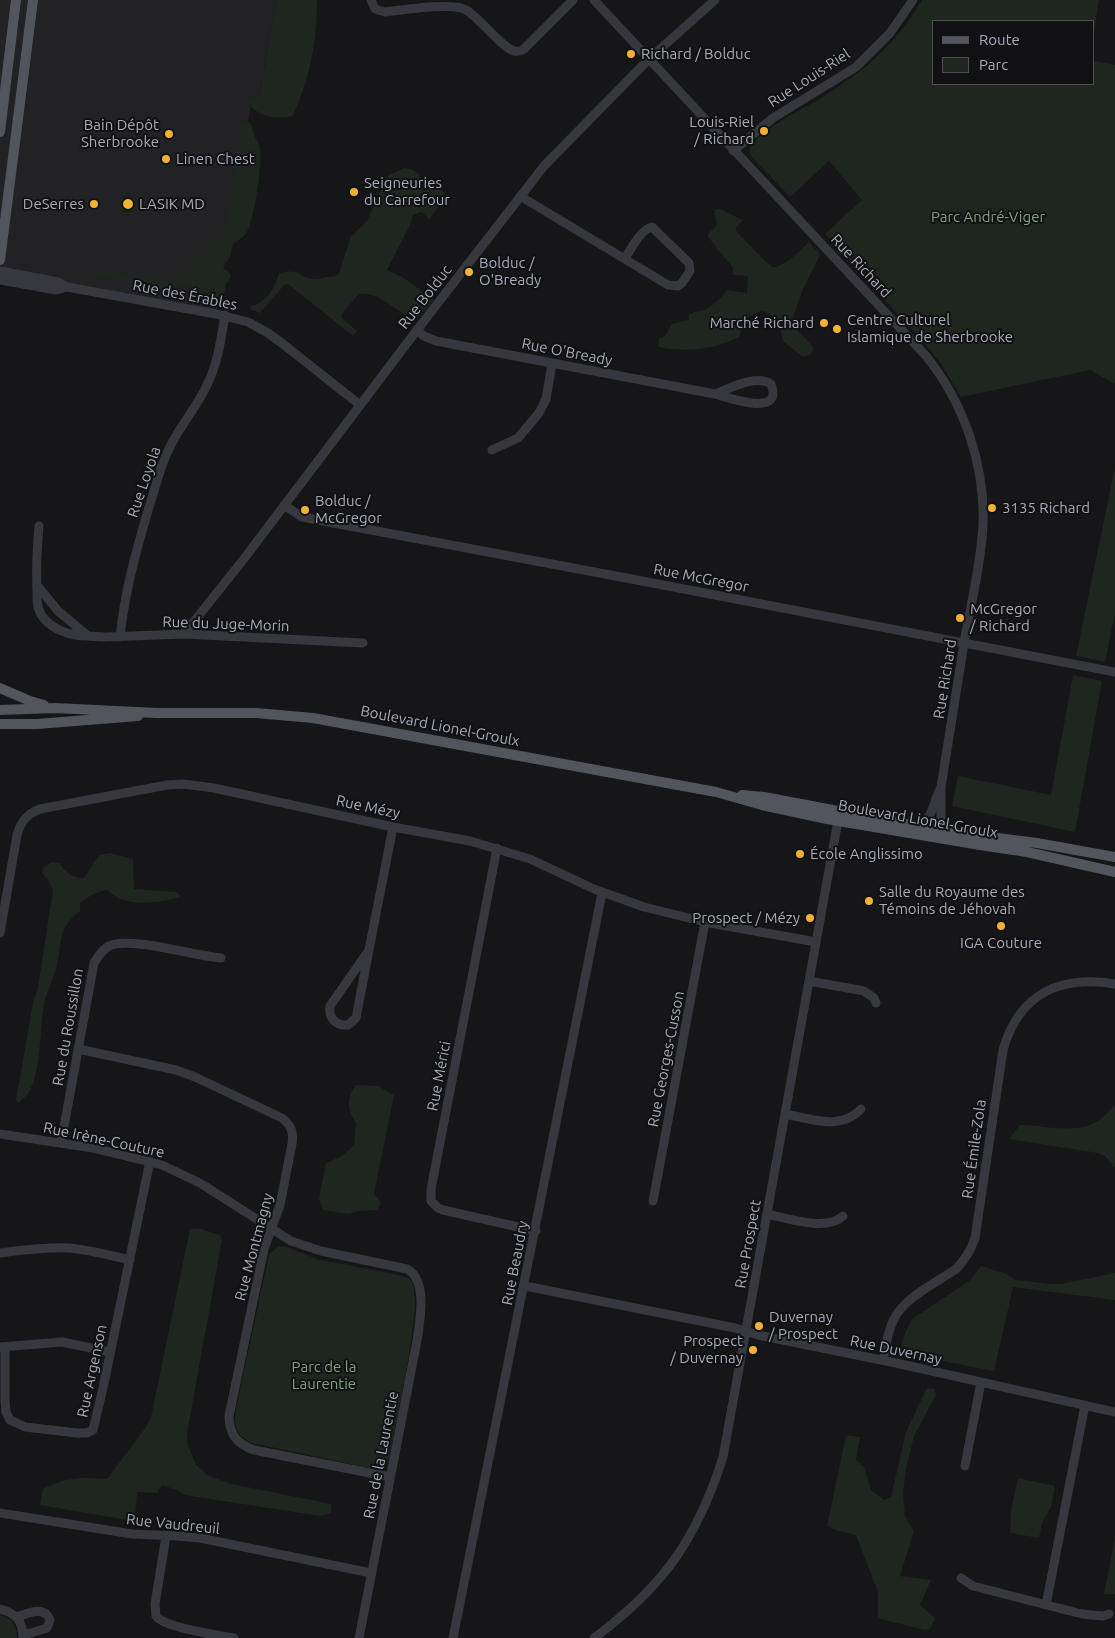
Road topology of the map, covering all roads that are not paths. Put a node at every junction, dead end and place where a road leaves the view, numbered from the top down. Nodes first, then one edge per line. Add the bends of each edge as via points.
1 (16, 0) edge
2 (33, 0) edge
3 (371, 0) edge
4 (573, 0) edge
5 (594, 0) edge
6 (716, 0) edge
7 (913, 0) edge
8 (648, 60) junction
9 (0, 132) edge
10 (733, 151) junction
11 (520, 196) junction
12 (625, 258) junction
13 (0, 260) edge
14 (0, 272) edge
15 (0, 280) edge
16 (67, 288) junction
17 (225, 315) junction
18 (417, 330) junction
19 (552, 364) junction
20 (715, 394) junction
21 (360, 406) junction
22 (492, 450) dead end
23 (284, 505) junction
24 (39, 526) dead end
25 (37, 585) junction
26 (184, 634) junction
27 (88, 636) junction
28 (120, 636) junction
29 (363, 643) dead end
30 (964, 643) junction
31 (1115, 672) edge
32 (0, 688) edge
33 (55, 708) junction
34 (0, 710) edge
35 (157, 713) junction
36 (0, 724) edge
37 (37, 724) junction
38 (0, 731) edge
39 (941, 787) junction
40 (839, 816) junction
41 (393, 827) junction
42 (920, 827) junction
43 (949, 832) junction
44 (497, 848) junction
45 (1115, 857) edge
46 (1115, 872) edge
47 (602, 892) junction
48 (705, 922) junction
49 (0, 933) edge
50 (816, 942) junction
51 (370, 950) junction
52 (221, 958) dead end
53 (809, 981) junction
54 (1115, 984) edge
55 (876, 1003) dead end
56 (78, 1049) junction
57 (861, 1110) dead end
58 (785, 1114) junction
59 (0, 1134) edge
60 (61, 1143) junction
61 (150, 1162) junction
62 (653, 1201) dead end
63 (767, 1214) junction
64 (843, 1216) dead end
65 (271, 1228) junction
66 (536, 1231) junction
67 (0, 1253) edge
68 (130, 1260) junction
69 (416, 1276) joint
70 (525, 1286) junction
71 (746, 1331) junction
72 (2, 1347) edge
73 (110, 1352) junction
74 (883, 1360) junction
75 (981, 1382) junction
76 (1085, 1405) junction
77 (1115, 1412) edge
78 (965, 1466) dead end
79 (390, 1477) junction
80 (0, 1513) edge
81 (166, 1536) junction
82 (371, 1574) junction
83 (961, 1578) dead end
84 (1046, 1605) junction
85 (0, 1609) edge
86 (1109, 1614) dead end
87 (18, 1616) junction
88 (23, 1636) edge
89 (234, 1638) edge
90 (358, 1638) edge
91 (453, 1638) edge
92 (594, 1638) edge

1 - 9 main road
2 - 13 main road
3 - 4 street via 375,9 385,12 464,8 507,47 516,51 520,51
5 - 8 street, Rue Richard
6 - 8 street, Rue Bolduc
7 - 10 street, Rue Louis-Riel via 890,33 856,67 773,118
8 - 10 street, Rue Richard
8 - 11 street, Rue Bolduc via 550,160
10 - 30 street, Rue Richard via 926,356 947,385 961,413 977,463 983,526
11 - 12 street
11 - 18 street, Rue Bolduc
12 - 12 street via 668,285 678,286 690,271 689,262 652,227 645,229
14 - 16 street, Rue des Érables via 58,282
15 - 16 street, Rue des Érables via 56,290
16 - 17 street, Rue des Érables
17 - 21 street, Rue des Érables via 268,333
17 - 28 street, Rue Loyola via 213,371 162,465 131,568
18 - 19 street, Rue O'Bready via 436,341
18 - 21 street, Rue Bolduc
19 - 20 street, Rue O'Bready
19 - 22 street via 546,399 539,413 518,438
20 - 20 street, Rue O'Bready via 763,405 773,394 771,384 761,380
21 - 23 street, Rue Bolduc
23 - 26 street, Rue Bolduc
23 - 30 street, Rue McGregor via 302,517
24 - 25 street, Rue du Juge-Morin
25 - 27 street via 58,612
25 - 27 street, Rue du Juge-Morin via 38,606 47,621 71,635
26 - 28 street, Rue du Juge-Morin
26 - 29 street, Rue du Juge-Morin
27 - 28 street, Rue du Juge-Morin
30 - 31 street, Rue McGregor
30 - 39 street, Rue Richard
32 - 33 main road
33 - 34 main road, Boulevard Lionel-Groulx
33 - 35 main road, Boulevard Lionel-Groulx
35 - 37 main road, Boulevard Lionel-Groulx
35 - 40 main road, Boulevard Lionel-Groulx via 256,713 313,718 716,792 762,805
36 - 37 main road, Boulevard Lionel-Groulx
37 - 38 main road
39 - 42 street, Rue Richard via 930,818
39 - 43 street, Rue Richard via 941,822
40 - 42 main road, Boulevard Lionel-Groulx
40 - 46 main road, Boulevard Lionel-Groulx
40 - 50 street, Rue Prospect
41 - 44 street, Rue Mézy
41 - 49 street, Rue Mézy via 183,784 40,809 20,825
41 - 51 street
42 - 43 main road, Boulevard Lionel-Groulx
43 - 45 main road, Boulevard Lionel-Groulx
44 - 47 street, Rue Mézy via 530,859
44 - 66 street, Rue Mérici via 431,1201 443,1210
47 - 48 street, Rue Mézy via 644,907
47 - 66 street, Rue Beaudry
48 - 50 street, Rue Mézy
48 - 62 street, Rue Georges-Cusson
50 - 53 street, Rue Prospect
51 - 51 street via 330,1006 331,1018 337,1024 348,1025 356,1018
52 - 56 street, Rue du Roussillon via 135,944 110,946 98,955 94,963
53 - 55 street via 864,991
53 - 58 street, Rue Prospect
54 - 74 street, Rue Émile-Zola via 1088,981 1059,986 1027,1005 1012,1024 1003,1050 972,1248 956,1268 900,1309 890,1329
56 - 60 street, Rue du Roussillon
56 - 65 street, Rue Montmagny via 188,1075 287,1122 292,1132 292,1144 280,1205
57 - 58 street via 850,1119 836,1122
58 - 63 street, Rue Prospect
59 - 60 street, Rue Irène-Couture
60 - 61 street, Rue Irène-Couture
61 - 65 street, Rue Irène-Couture via 188,1176
61 - 68 street, Rue Argenson
63 - 64 street via 822,1224
63 - 71 street, Rue Prospect
65 - 69 street, Rue Irène-Couture via 304,1246 407,1269
65 - 79 street, Rue Montmagny via 229,1416 234,1438 254,1450
66 - 70 street, Rue Beaudry
67 - 68 street via 68,1248
68 - 73 street, Rue Argenson
69 - 79 street, Rue de la Laurentie via 420,1290 419,1329
70 - 71 street, Rue Duvernay
70 - 91 street, Rue Beaudry
71 - 74 street, Rue Duvernay
71 - 92 street, Rue Prospect via 722,1457 701,1515 660,1579
72 - 73 street via 62,1342
72 - 73 street, Rue Argenson via 6,1412 10,1420 25,1427 82,1433 92,1430 95,1424
74 - 75 street, Rue Duvernay
75 - 76 street, Rue Duvernay
75 - 78 street
76 - 77 street, Rue Duvernay
76 - 84 street
79 - 82 street, Rue de la Laurentie
80 - 81 street, Rue Vaudreuil via 132,1534
81 - 82 street, Rue Vaudreuil via 200,1538
81 - 89 street via 156,1616 163,1623
82 - 90 street, Rue de la Laurentie
83 - 84 street via 972,1586
84 - 86 street via 1087,1615
85 - 87 street
87 - 88 street
87 - 88 street via 40,1611 50,1620 47,1628

